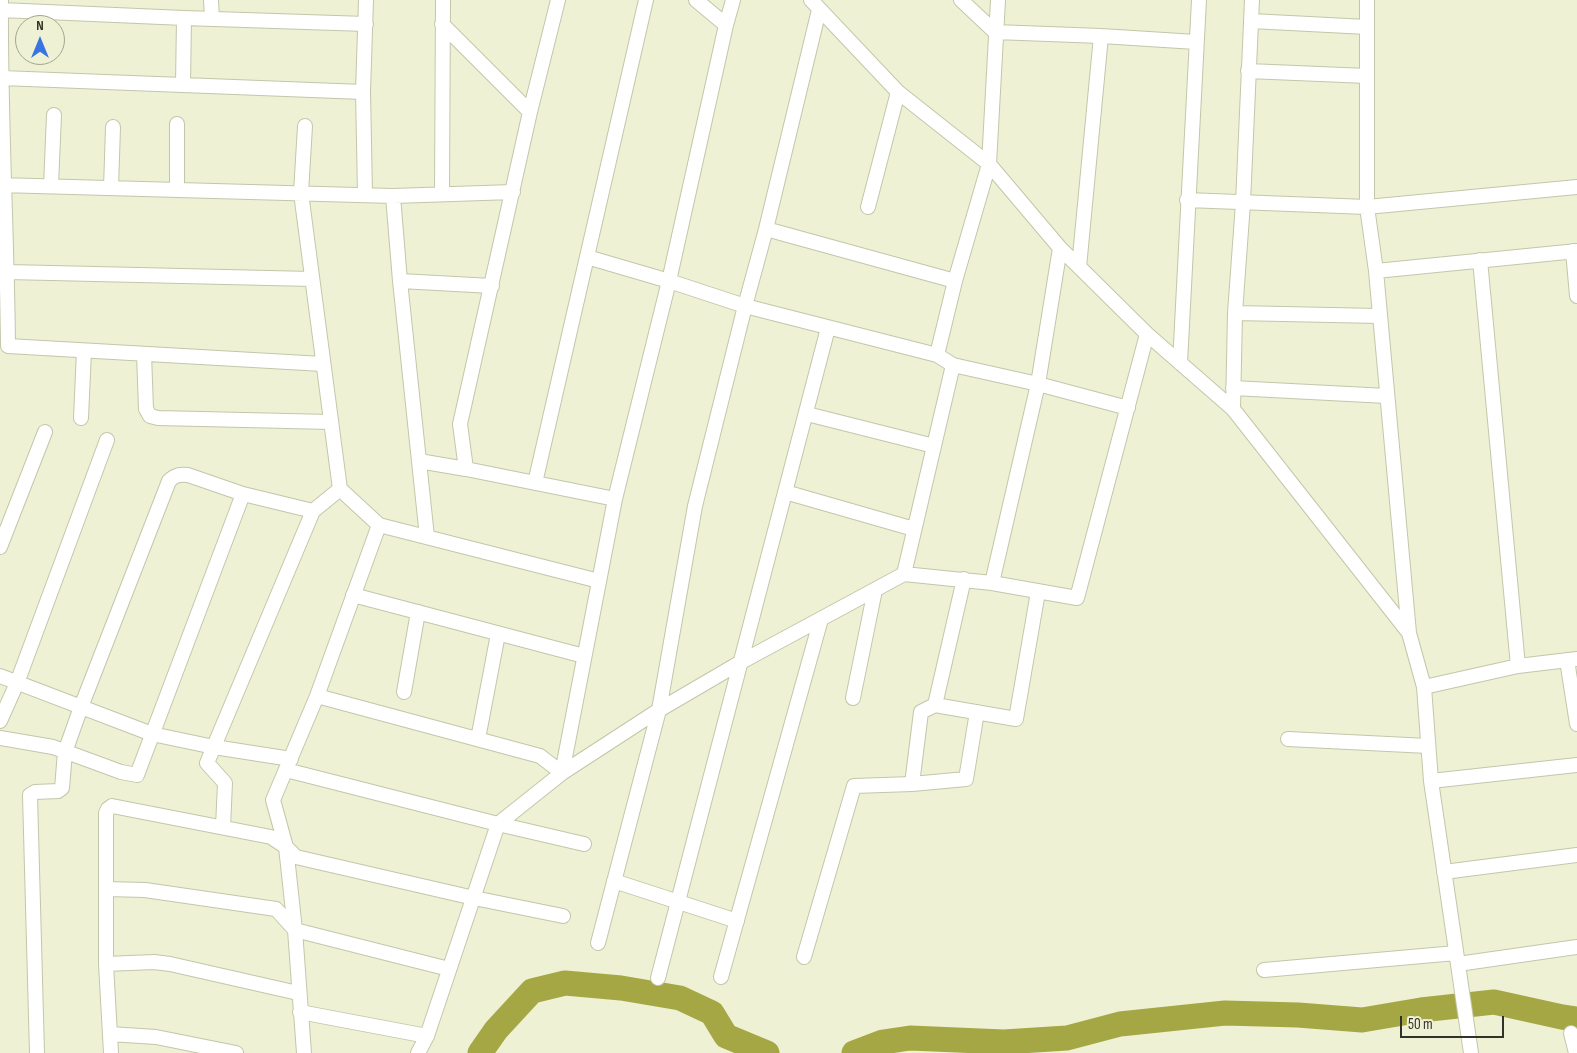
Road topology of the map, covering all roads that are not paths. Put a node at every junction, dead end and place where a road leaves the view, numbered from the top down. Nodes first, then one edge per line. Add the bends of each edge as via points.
1 (211, 0) edge
2 (366, 0) edge
3 (443, 0) edge
4 (646, 0) edge
5 (696, 0) edge
6 (734, 0) edge
7 (961, 0) edge
8 (998, 0) edge
9 (1198, 0) edge
10 (1252, 0) edge
11 (1367, 0) edge
12 (554, 3) edge
13 (1, 5) edge
14 (815, 5) edge
15 (184, 18) junction
16 (212, 19) junction
17 (1251, 21) junction
18 (366, 24) junction
19 (442, 24) junction
20 (726, 25) junction
21 (1367, 27) junction
22 (995, 32) junction
23 (1101, 36) junction
24 (1196, 42) junction
25 (1, 55) edge
26 (1248, 71) junction
27 (1367, 76) junction
28 (2, 78) junction
29 (183, 84) junction
30 (363, 92) junction
31 (898, 92) junction
32 (530, 112) junction
33 (54, 115) dead end
34 (177, 124) dead end
35 (305, 126) dead end
36 (114, 127) dead end
37 (989, 164) junction
38 (1, 185) edge
39 (51, 186) junction
40 (1577, 187) edge
41 (111, 188) junction
42 (177, 190) junction
43 (513, 192) junction
44 (300, 193) junction
45 (366, 194) junction
46 (442, 194) junction
47 (393, 196) junction
48 (1187, 200) junction
49 (1243, 203) junction
50 (868, 207) dead end
51 (1367, 208) junction
52 (766, 229) junction
53 (3, 242) edge
54 (1060, 248) junction
55 (1575, 251) edge
56 (586, 257) junction
57 (1480, 260) junction
58 (1079, 267) junction
59 (1376, 271) junction
60 (8, 272) junction
61 (312, 279) junction
62 (669, 280) junction
63 (400, 281) junction
64 (956, 281) junction
65 (492, 286) junction
66 (1577, 296) edge
67 (745, 306) junction
68 (1235, 313) junction
69 (1379, 316) junction
70 (828, 328) junction
71 (1147, 334) junction
72 (84, 351) junction
73 (144, 354) junction
74 (937, 355) junction
75 (1180, 362) junction
76 (324, 364) junction
77 (953, 365) junction
78 (1038, 384) junction
79 (1233, 388) junction
80 (1386, 396) junction
81 (1128, 408) junction
82 (1233, 409) junction
83 (806, 414) junction
84 (81, 418) dead end
85 (331, 422) junction
86 (46, 432) dead end
87 (106, 440) dead end
88 (934, 446) junction
89 (419, 461) junction
90 (466, 469) junction
91 (535, 483) junction
92 (340, 489) junction
93 (785, 492) junction
94 (243, 494) junction
95 (615, 499) junction
96 (313, 512) junction
97 (379, 526) junction
98 (914, 529) junction
99 (427, 537) junction
100 (0, 547) edge
101 (904, 574) junction
102 (964, 579) junction
103 (599, 581) junction
104 (992, 583) junction
105 (875, 590) junction
106 (1038, 592) junction
107 (353, 595) junction
108 (418, 612) junction
109 (821, 619) junction
110 (1409, 633) junction
111 (498, 634) junction
112 (584, 656) junction
113 (1572, 659) edge
114 (741, 662) junction
115 (1518, 666) junction
116 (0, 676) edge
117 (17, 683) junction
118 (1424, 687) junction
119 (404, 692) dead end
120 (317, 696) junction
121 (853, 698) dead end
122 (935, 705) junction
123 (81, 707) junction
124 (659, 710) junction
125 (977, 712) junction
126 (0, 721) edge
127 (1577, 724) edge
128 (152, 734) junction
129 (0, 738) edge
130 (478, 739) junction
131 (1288, 739) dead end
132 (214, 746) junction
133 (1428, 746) junction
134 (65, 752) junction
135 (288, 764) junction
136 (1577, 765) edge
137 (562, 773) junction
138 (1430, 781) junction
139 (912, 784) junction
140 (498, 824) junction
141 (223, 827) junction
142 (584, 844) dead end
143 (286, 847) junction
144 (1577, 855) edge
145 (1444, 872) junction
146 (614, 881) junction
147 (106, 889) junction
148 (474, 898) junction
149 (678, 902) junction
150 (563, 916) dead end
151 (737, 921) junction
152 (295, 930) junction
153 (598, 943) dead end
154 (1577, 947) edge
155 (804, 957) dead end
156 (1457, 958) junction
157 (106, 964) junction
158 (449, 969) junction
159 (1264, 970) dead end
160 (722, 976) dead end
161 (658, 978) dead end
162 (298, 993) junction
163 (300, 1012) junction
164 (110, 1034) junction
165 (1571, 1034) dead end
166 (426, 1036) junction
167 (192, 1049) edge
168 (37, 1053) edge
169 (110, 1053) edge
170 (236, 1053) edge
171 (304, 1053) edge
172 (418, 1053) edge
173 (1471, 1053) edge
174 (1576, 1053) edge

1 - 16 street
2 - 18 street
3 - 19 street
4 - 56 street
5 - 20 street
6 - 20 street
7 - 22 street
8 - 22 street
9 - 24 street
10 - 17 street
11 - 21 street
12 - 32 street
13 - 15 street
13 - 25 street
14 - 31 street
14 - 52 street
15 - 16 street
15 - 29 street
16 - 18 street
17 - 21 street
17 - 26 street
18 - 30 street
19 - 32 street
19 - 46 street
20 - 62 street
21 - 27 street
22 - 23 street
22 - 37 street
23 - 24 street
23 - 58 street
24 - 48 street
25 - 28 street
26 - 27 street
26 - 49 street
27 - 51 street
28 - 29 street
28 - 38 street
29 - 30 street
30 - 45 street
31 - 37 street
31 - 50 street
32 - 43 street
33 - 39 street
34 - 42 street
35 - 44 street
36 - 41 street
37 - 54 street
37 - 64 street
38 - 39 street
38 - 53 street
39 - 41 street
40 - 51 street
41 - 42 street
42 - 44 street
43 - 46 street
43 - 65 street
44 - 45 street
44 - 61 street
45 - 47 street
46 - 47 street
47 - 63 street
48 - 49 street
48 - 75 street
49 - 51 street
49 - 68 street
51 - 59 street
52 - 64 street
52 - 67 street
53 - 60 street
54 - 58 street
54 - 78 street
55 - 57 street
55 - 66 street
56 - 62 street
56 - 91 street
57 - 59 street
57 - 115 street
58 - 71 street
59 - 69 street
60 - 61 street
60 - 72 street via 8,346
61 - 76 street
62 - 67 street
62 - 95 street
63 - 65 street
63 - 89 street
64 - 74 street
65 - 90 street via 460,424
67 - 70 street
67 - 124 street via 695,506
68 - 69 street
68 - 79 street
69 - 80 street
70 - 74 street
70 - 83 street
71 - 75 street
71 - 81 street
72 - 73 street
72 - 84 street
73 - 76 street
73 - 85 street via 146,409 150,416
74 - 77 street
75 - 82 street
76 - 85 street
77 - 78 street
77 - 88 street
78 - 81 street
78 - 104 street
79 - 80 street
79 - 82 street
80 - 110 street
81 - 106 street via 1077,598
82 - 110 street
83 - 88 street
83 - 93 street
85 - 92 street
86 - 100 street
87 - 117 street
88 - 98 street
89 - 90 street
89 - 99 street
90 - 91 street
91 - 95 street
92 - 96 street
92 - 97 street
93 - 98 street
93 - 114 street
94 - 96 street
94 - 123 street via 188,475 181,474 169,481
94 - 128 street
95 - 103 street
96 - 132 street
97 - 99 street
97 - 107 street
98 - 101 street
99 - 103 street
101 - 102 street
101 - 105 street
102 - 104 street
102 - 122 street
103 - 112 street
104 - 106 street
105 - 109 street
105 - 121 street
106 - 125 street via 1016,719
107 - 108 street
107 - 120 street
108 - 111 street
108 - 119 street
109 - 114 street
109 - 151 street
110 - 118 street
111 - 112 street
111 - 130 street
112 - 137 street
113 - 115 street
113 - 127 street
114 - 124 street
114 - 149 street
115 - 118 street
116 - 117 street
117 - 123 street
117 - 126 street
118 - 133 street
120 - 130 street
120 - 135 street
122 - 125 street
122 - 139 street via 921,712
123 - 128 street
123 - 134 street
124 - 137 street
124 - 146 street
125 - 139 street via 966,779
128 - 132 street
128 - 134 street via 137,775
129 - 134 street
130 - 137 street via 540,756
131 - 133 street
132 - 135 street
132 - 141 street via 208,763 225,783
133 - 138 street
134 - 168 street via 62,788 58,792 35,792 29,800
135 - 140 street
135 - 143 street via 273,800
136 - 138 street
137 - 140 street
138 - 145 street
139 - 155 street via 854,786
140 - 142 street
140 - 148 street
141 - 143 street via 271,837
141 - 147 street via 112,806 106,813
143 - 148 street via 296,857
143 - 152 street
144 - 145 street
145 - 156 street
146 - 149 street
146 - 153 street
147 - 152 street via 145,890 276,909
147 - 157 street
148 - 150 street
148 - 158 street
149 - 151 street
149 - 161 street
151 - 160 street
152 - 158 street
152 - 162 street
154 - 156 street
156 - 159 street
156 - 173 street
157 - 162 street via 162,963
157 - 164 street
158 - 166 street
162 - 163 street
163 - 166 street
163 - 171 street
164 - 167 street via 156,1037
164 - 169 street
165 - 174 street
166 - 172 street
167 - 170 street

